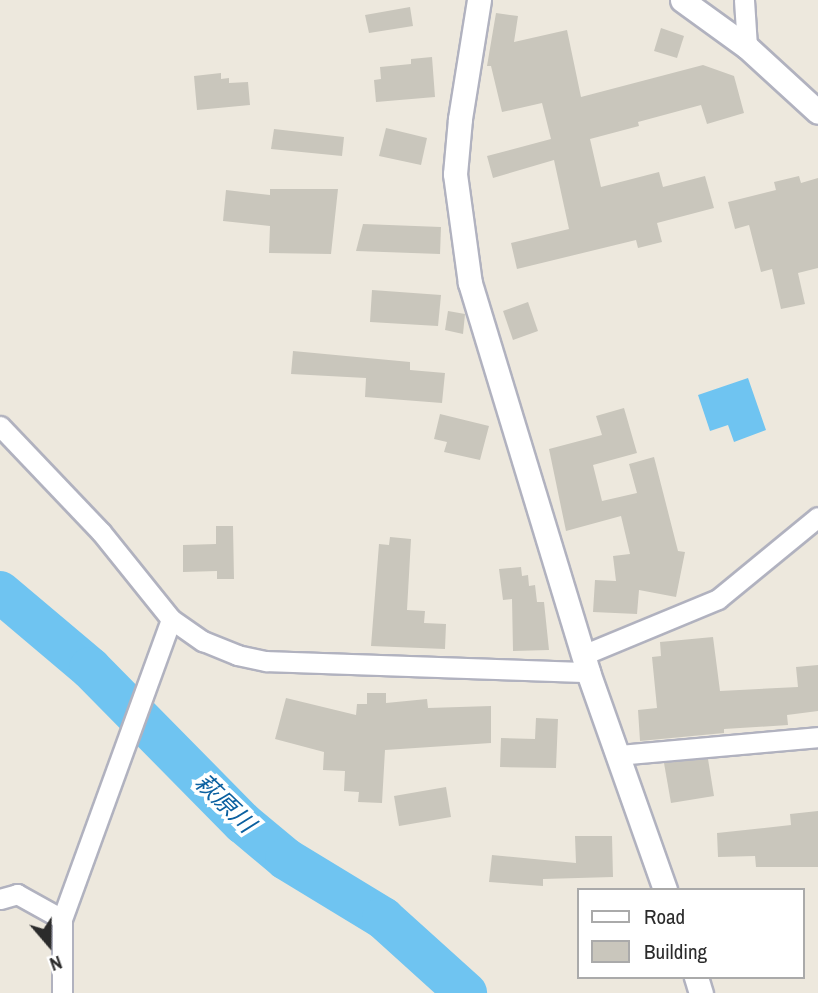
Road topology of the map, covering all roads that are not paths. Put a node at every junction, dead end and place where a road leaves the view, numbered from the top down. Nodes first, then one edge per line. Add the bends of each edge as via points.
1 (479, 0) edge
2 (682, 0) edge
3 (744, 0) edge
4 (747, 47) junction
5 (818, 112) edge
6 (0, 426) edge
7 (818, 517) edge
8 (171, 619) junction
9 (585, 664) junction
10 (818, 737) edge
11 (618, 755) junction
12 (664, 888) edge
13 (0, 898) edge
14 (65, 912) junction
15 (62, 993) edge

1 - 9 street via 455,174 470,283
2 - 4 street
3 - 4 street
4 - 5 street
6 - 8 street via 101,532
7 - 9 street via 718,599
8 - 9 street via 203,641 266,662
8 - 14 street
9 - 11 street
10 - 11 street
11 - 12 street
13 - 14 street via 17,894
14 - 15 street

